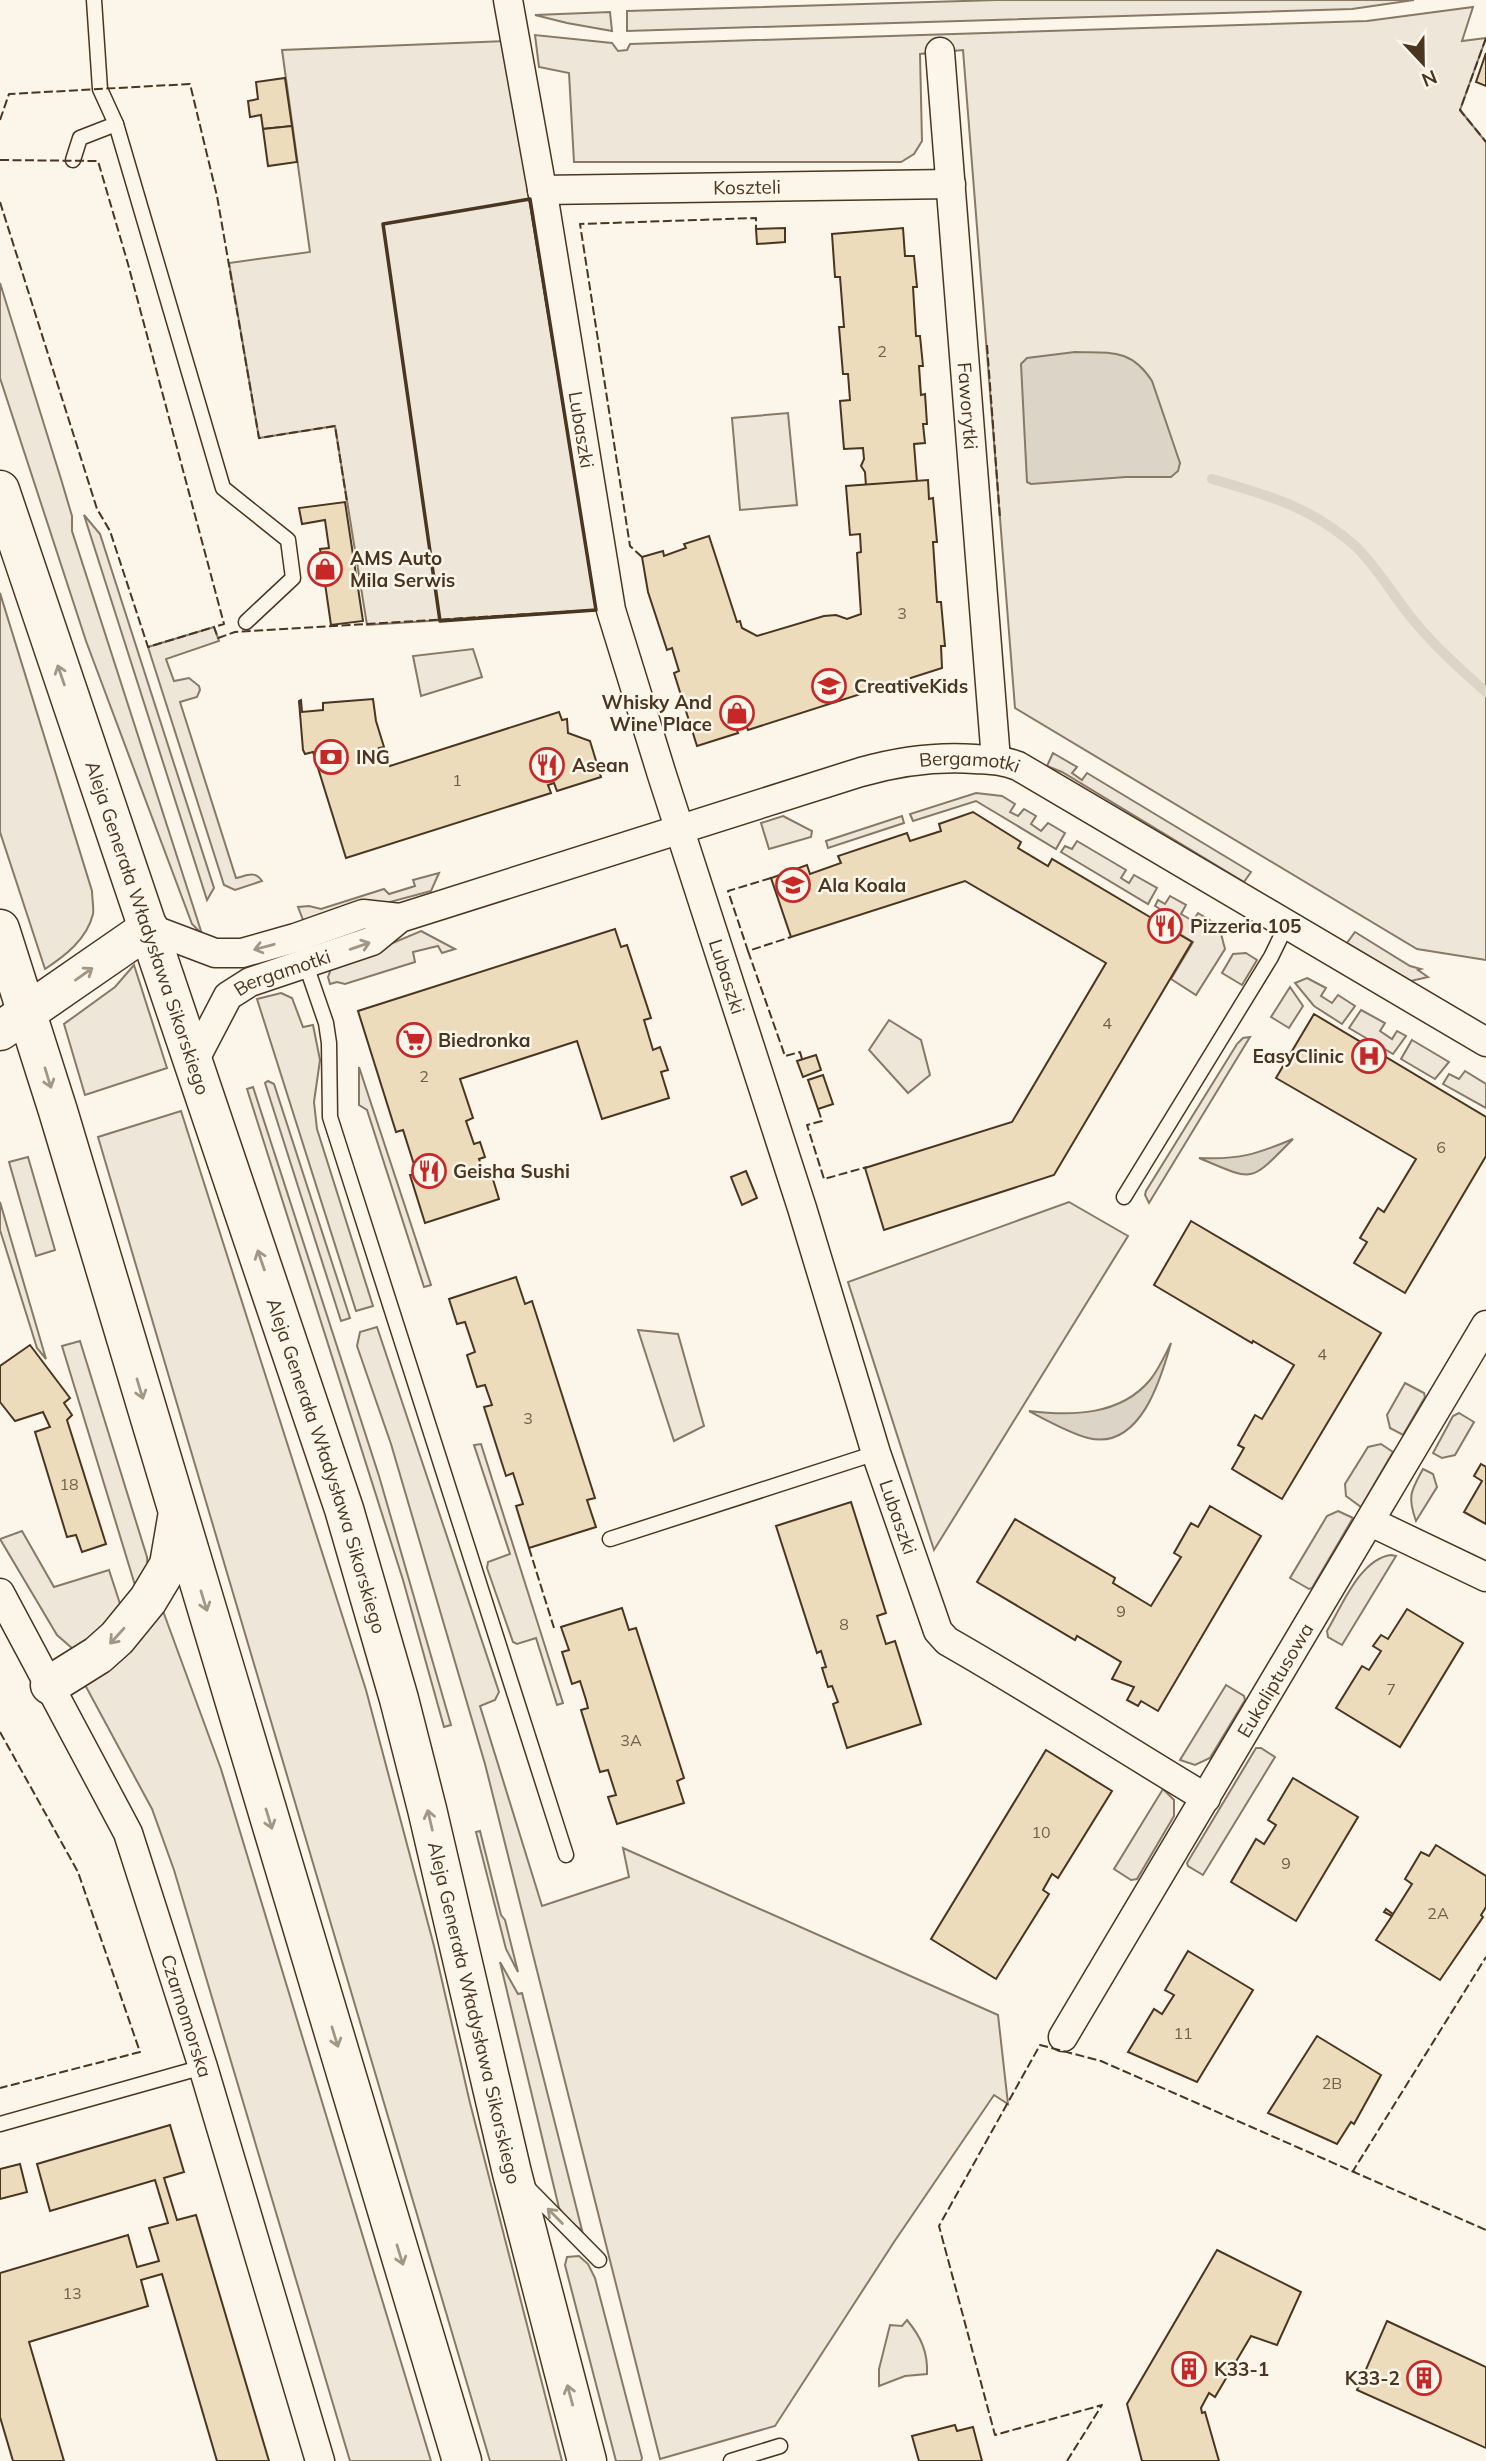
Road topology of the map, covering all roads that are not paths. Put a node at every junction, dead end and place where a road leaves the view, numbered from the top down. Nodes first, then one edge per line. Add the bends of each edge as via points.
1 (94, 0) edge
2 (508, 0) edge
3 (940, 52) dead end
4 (116, 124) junction
5 (73, 160) dead end
6 (951, 184) junction
7 (542, 190) junction
8 (0, 490) edge
9 (246, 622) dead end
10 (996, 760) junction
11 (680, 829) junction
12 (400, 918) junction
13 (1287, 924) junction
14 (149, 928) junction
15 (0, 929) edge
16 (306, 965) junction
17 (14, 1022) edge
18 (1486, 1042) edge
19 (194, 1061) junction
20 (1124, 1197) dead end
21 (1486, 1325) edge
22 (876, 1453) junction
23 (177, 1512) junction
24 (1371, 1522) junction
25 (610, 1539) dead end
26 (1486, 1577) edge
27 (0, 1593) edge
28 (50, 1685) junction
29 (1206, 1798) junction
30 (566, 1855) dead end
31 (1063, 2037) dead end
32 (202, 2067) junction
33 (0, 2124) edge
34 (512, 2173) junction
35 (599, 2260) dead end
36 (780, 2446) dead end
37 (320, 2461) edge
38 (462, 2461) edge
39 (587, 2461) edge
40 (731, 2461) edge

1 - 4 lane via 100,89
2 - 7 street, Lubaszki
3 - 6 street, Faworytki
4 - 5 lane via 80,138
4 - 9 lane via 223,488 288,540 293,578
6 - 7 street, Koszteli
6 - 10 street, Faworytki
7 - 11 street, Lubaszki via 611,610
14 -> 8 main road, Aleja Generała Władysława Sikorskiego
10 - 11 street, Bergamotki via 925,758 887,764
10 - 13 street, Bergamotki via 1045,781
11 - 12 street, Bergamotki
11 - 22 street, Lubaszki
12 -> 14 street, Bergamotki via 363,914 242,953 215,953
16 -> 12 street, Bergamotki via 372,941
13 - 18 street, Bergamotki
13 - 20 lane
17 -> 14 main road
14 - 19 main road, Aleja Generała Władysława Sikorskiego
15 - 17 main road
16 - 19 street, Bergamotki via 250,982 228,996
16 - 30 lane via 328,1033 330,1117
17 -> 23 main road
34 -> 19 main road, Aleja Generała Władysława Sikorskiego via 399,1699 344,1509
21 - 24 street, Eukaliptusowa
22 - 25 lane
22 - 29 street, Lubaszki via 942,1636
23 -> 28 main road via 169,1565 148,1600 98,1655
23 -> 38 main road
24 - 26 street
24 - 29 street, Eukaliptusowa
27 - 28 street, Czarnomorska
28 - 32 street, Czarnomorska via 128,1833
29 - 31 street, Eukaliptusowa
32 - 33 lane
32 - 37 street, Czarnomorska
35 -> 34 lane
39 -> 34 main road, Aleja Generała Władysława Sikorskiego
36 - 40 lane

